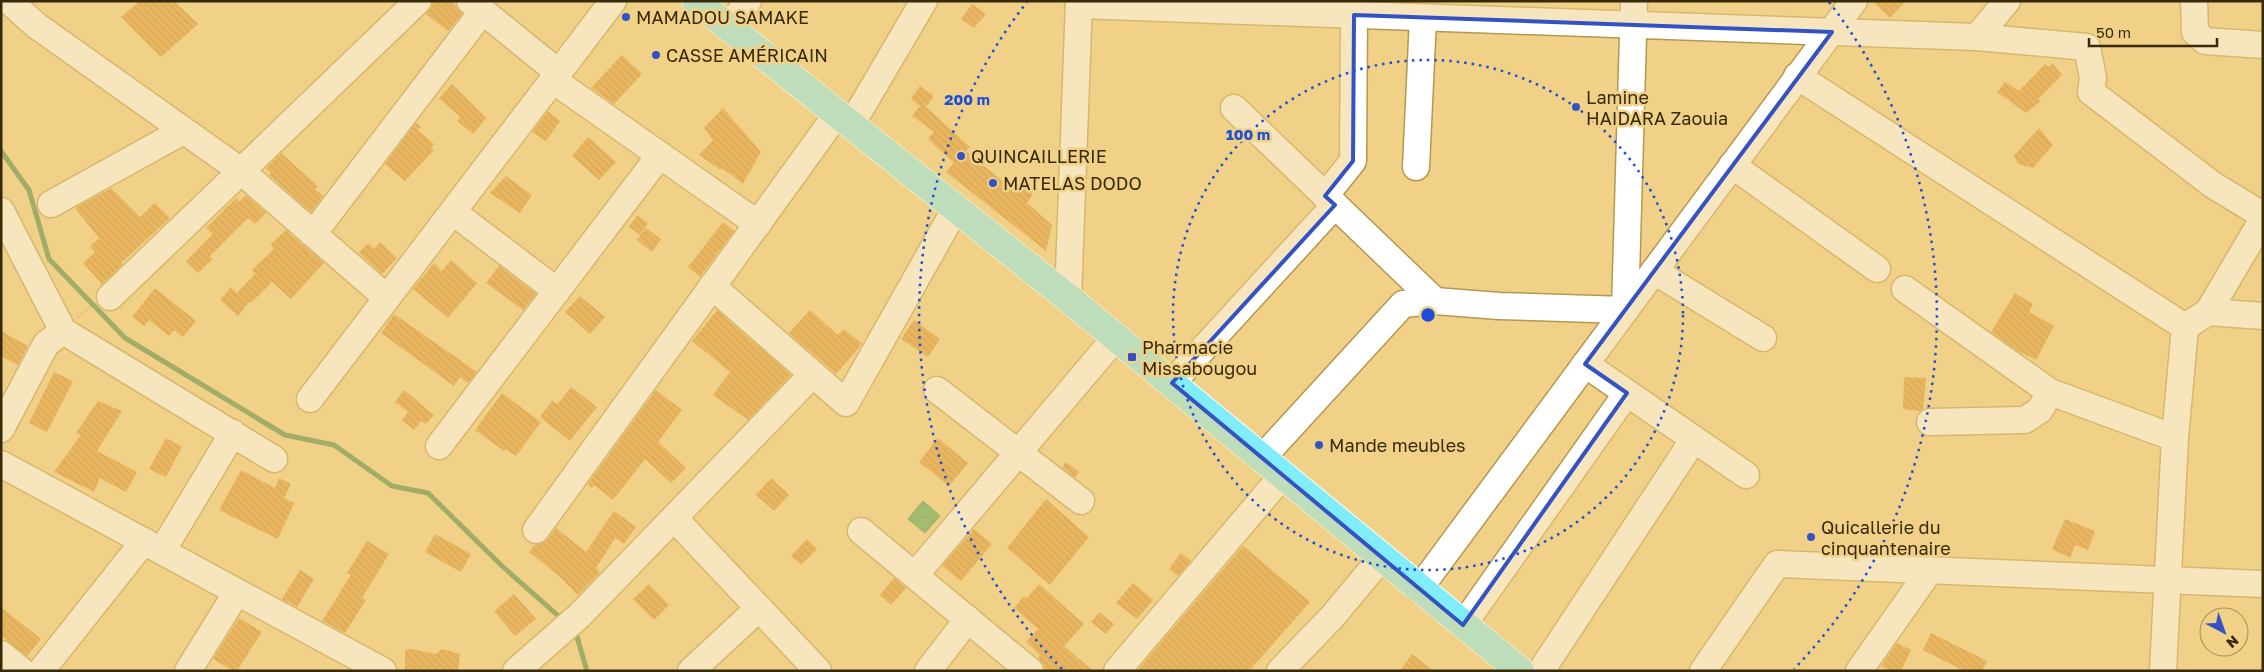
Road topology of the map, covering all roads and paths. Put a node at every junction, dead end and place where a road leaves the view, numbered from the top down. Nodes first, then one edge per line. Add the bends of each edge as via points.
1 (9, 1) edge
2 (418, 1) edge
3 (613, 1) edge
4 (696, 1) edge
5 (748, 1) edge
6 (924, 1) edge
7 (1854, 1) edge
8 (2007, 1) edge
9 (2194, 1) edge
10 (1079, 3) edge
11 (476, 6) edge
12 (1371, 11) edge
13 (1634, 13) edge
14 (1423, 18) junction
15 (729, 28) junction
16 (1832, 32) junction
17 (1977, 37) junction
18 (2263, 45) edge
19 (1797, 76) junction
20 (556, 77) junction
21 (1234, 108) dead end
22 (844, 120) junction
23 (184, 131) junction
24 (660, 155) junction
25 (1732, 165) junction
26 (1416, 166) dead end
27 (241, 171) junction
28 (1330, 200) junction
29 (51, 204) dead end
30 (956, 208) junction
31 (1, 211) edge
32 (453, 212) junction
33 (2263, 219) edge
34 (758, 224) junction
35 (313, 234) junction
36 (1877, 269) dead end
37 (1654, 271) junction
38 (712, 286) junction
39 (1905, 289) dead end
40 (556, 291) junction
41 (110, 297) dead end
42 (387, 298) junction
43 (1068, 298) junction
44 (1435, 301) junction
45 (1625, 310) junction
46 (2208, 312) junction
47 (2263, 316) edge
48 (2185, 327) junction
49 (62, 331) junction
50 (1116, 337) junction
51 (1763, 338) dead end
52 (1585, 364) junction
53 (812, 375) junction
54 (1172, 383) junction
55 (937, 390) dead end
56 (2050, 392) junction
57 (1627, 393) junction
58 (310, 398) dead end
59 (1930, 422) dead end
60 (1, 429) edge
61 (232, 433) junction
62 (2175, 438) junction
63 (1694, 439) junction
64 (439, 446) dead end
65 (1018, 453) junction
66 (1262, 458) junction
67 (274, 459) dead end
68 (1, 464) edge
69 (1283, 475) junction
70 (1746, 475) dead end
71 (1081, 501) dead end
72 (674, 518) junction
73 (536, 530) dead end
74 (861, 530) dead end
75 (153, 546) junction
76 (1382, 557) junction
77 (1930, 570) junction
78 (915, 575) junction
79 (2166, 580) junction
80 (2263, 584) edge
81 (1419, 589) junction
82 (237, 592) junction
83 (759, 608) junction
84 (968, 619) junction
85 (1463, 625) junction
86 (1, 654) edge
87 (22, 671) edge
88 (41, 671) edge
89 (188, 671) edge
90 (383, 671) edge
91 (516, 671) edge
92 (691, 671) edge
93 (818, 671) edge
94 (928, 671) edge
95 (1030, 671) edge
96 (1117, 671) edge
97 (1280, 671) edge
98 (1520, 671) edge
99 (1541, 671) edge
100 (1703, 671) edge
101 (1859, 671) edge
102 (2163, 671) edge

1 - 23 street via 36,26
2 - 27 street
3 - 20 street
4 - 15 main road
5 - 15 street
6 - 22 street
7 - 16 street
8 - 17 street
9 - 18 street via 2195,32 2205,41
10 - 12 street
10 - 43 street
11 - 20 street
11 - 35 street
12 - 14 street
12 - 28 street via 1353,161
13 - 14 street
13 - 16 street
13 - 45 street
14 - 26 street
15 - 22 main road
16 - 17 street
16 - 19 street
17 - 33 street via 2088,47 2093,78 2091,92
19 - 25 street
19 - 48 street
20 - 24 street
20 - 32 street
21 - 28 street
22 - 30 main road
22 - 34 street
23 - 27 street
23 - 29 street
24 - 34 street
24 - 40 street
25 - 36 street
25 - 37 street
27 - 35 street
27 - 41 street
28 - 44 street
28 - 54 street
30 - 43 main road
30 - 53 street via 846,403
31 - 49 street
32 - 40 street
32 - 42 street
33 - 46 street
34 - 38 street
35 - 42 street
37 - 45 street
37 - 51 street
38 - 53 street
38 - 73 street
39 - 56 street
40 - 64 street
42 - 58 street
43 - 50 main road
44 - 45 street
44 - 66 street via 1403,304
45 - 52 street
46 - 47 street
46 - 48 street
48 - 62 street
49 - 60 street via 46,344
49 - 61 street
50 - 54 main road
50 - 65 street
52 - 57 street
52 - 81 street
53 - 72 street
54 - 66 main road
55 - 65 street
56 - 59 street via 2040,410 2025,420
56 - 62 street
57 - 63 street
57 - 85 street
61 - 67 street
61 - 75 street
62 - 79 street
63 - 70 street
63 - 99 street
65 - 71 street
65 - 78 street
66 - 69 main road
68 - 75 street
69 - 76 main road
69 - 96 street
72 - 83 street
72 - 91 street via 580,616
74 - 78 street
75 - 82 street
75 - 88 street
76 - 81 main road
76 - 97 street
77 - 79 street
77 - 100 street via 1777,564
77 - 101 street
78 - 84 street
79 - 80 street
79 - 102 street
81 - 85 main road
82 - 89 street
82 - 90 street
83 - 92 street
83 - 93 street
84 - 94 street
84 - 95 street
85 - 98 main road
86 - 87 street

